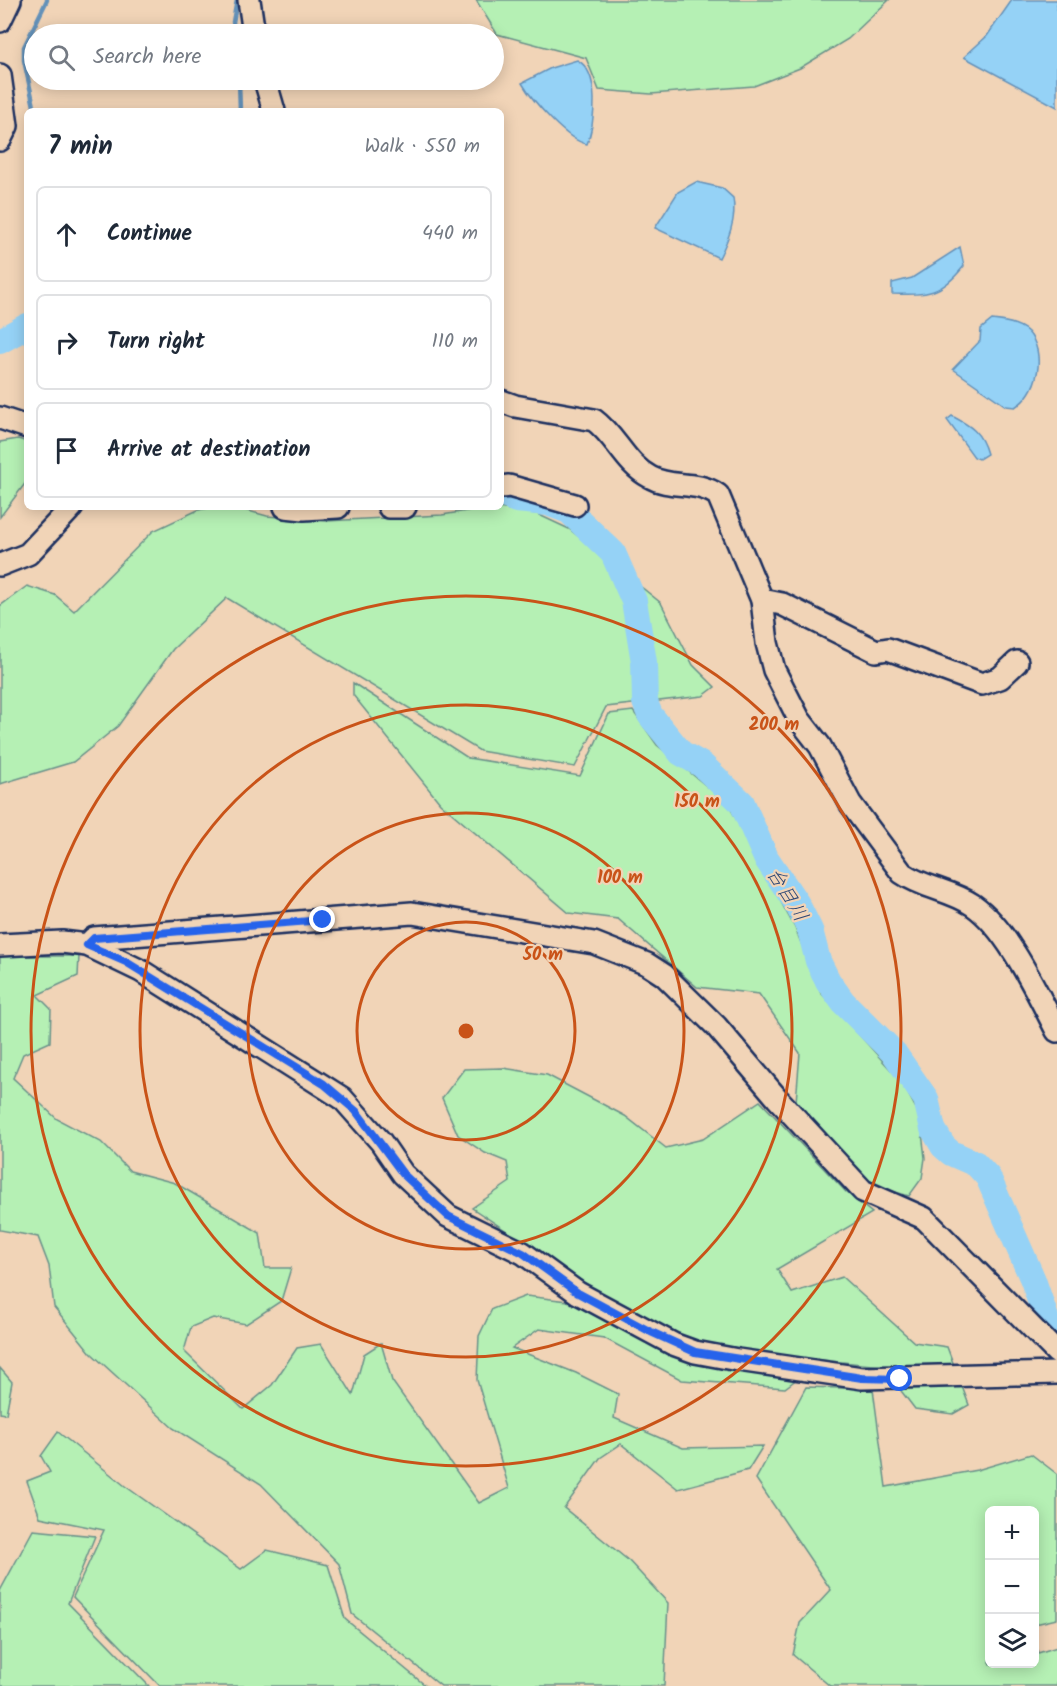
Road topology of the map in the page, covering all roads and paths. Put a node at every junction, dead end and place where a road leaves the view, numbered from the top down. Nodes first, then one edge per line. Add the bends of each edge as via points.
1 (10, 0) edge
2 (249, 0) edge
3 (0, 21) edge
4 (253, 24) edge
5 (0, 75) edge
6 (268, 90) edge
7 (273, 108) edge
8 (0, 140) edge
9 (504, 402) edge
10 (0, 418) edge
11 (24, 427) edge
12 (0, 435) edge
13 (24, 436) edge
14 (504, 487) edge
15 (575, 505) dead end
16 (69, 510) edge
17 (7, 563) edge
18 (762, 600) junction
19 (1017, 662) dead end
20 (0, 945) edge
21 (87, 945) junction
22 (1057, 1031) edge
23 (1057, 1353) edge
24 (1057, 1373) edge

1 - 3 street
2 - 4 street
5 - 8 street via 7,126
6 - 7 street
9 - 18 street via 594,420 644,474 662,482 710,489 717,495
10 - 11 street
12 - 13 street
14 - 15 street
16 - 17 street via 28,554
18 - 19 street via 782,604 876,651 888,649 982,684 1000,678
18 - 22 street via 774,670 850,802 902,873 911,880 957,895 991,919
20 - 21 street
21 - 23 street via 94,938 412,914 594,943 646,964 664,975 716,1026 863,1191 924,1218
21 - 24 street via 141,971 342,1098 369,1126 403,1174 448,1216 523,1253 578,1293 673,1344 738,1360 862,1378

